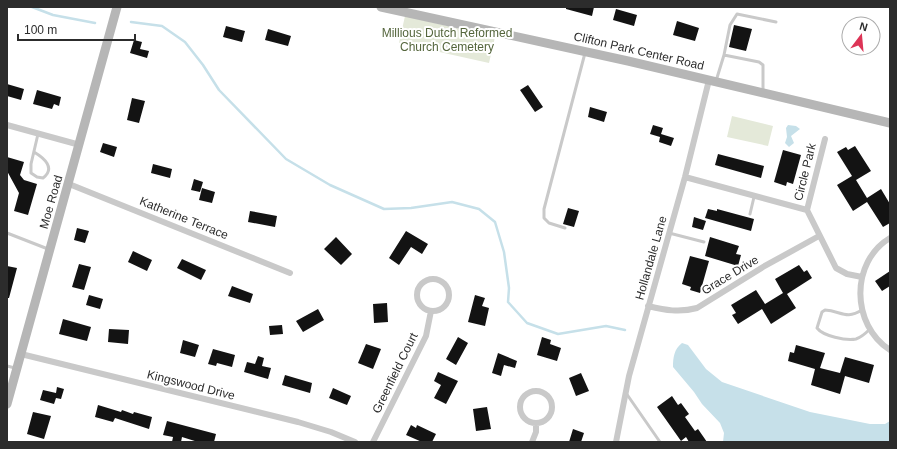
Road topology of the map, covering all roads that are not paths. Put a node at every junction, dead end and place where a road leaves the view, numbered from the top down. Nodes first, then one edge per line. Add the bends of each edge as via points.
1 (117, 7) edge
2 (381, 7) edge
3 (776, 22) dead end
4 (585, 51) junction
5 (724, 55) junction
6 (712, 80) junction
7 (762, 92) junction
8 (890, 123) edge
9 (7, 125) edge
10 (38, 134) junction
11 (825, 139) dead end
12 (80, 145) junction
13 (34, 152) junction
14 (685, 178) junction
15 (69, 184) junction
16 (754, 197) junction
17 (807, 210) junction
18 (750, 214) dead end
19 (565, 228) dead end
20 (669, 232) junction
21 (7, 234) edge
22 (819, 236) junction
23 (890, 238) edge
24 (704, 242) dead end
25 (50, 249) junction
26 (290, 273) dead end
27 (862, 277) junction
28 (648, 306) junction
29 (862, 310) junction
30 (431, 311) junction
31 (870, 329) junction
32 (890, 350) edge
33 (21, 354) junction
34 (7, 366) edge
35 (17, 368) junction
36 (626, 392) junction
37 (7, 404) edge
38 (536, 423) junction
39 (354, 442) edge
40 (373, 442) edge
41 (532, 442) edge
42 (616, 442) edge
43 (660, 442) edge

1 - 12 street, Moe Road
2 - 4 street, Clifton Park Center Road
3 - 5 lane via 738,14 730,25
4 - 6 street, Clifton Park Center Road
4 - 19 lane via 544,209 546,221
5 - 6 lane
5 - 7 lane via 763,65
6 - 7 street, Clifton Park Center Road
6 - 14 street, Hollandale Lane
7 - 8 street, Clifton Park Center Road
9 - 10 street
10 - 12 street
10 - 13 lane
11 - 17 street, Circle Park
12 - 15 street, Moe Road
13 - 13 lane via 32,173 43,178 49,168 47,162
14 - 16 street
14 - 20 street, Hollandale Lane
15 - 25 street, Moe Road
15 - 26 street, Katherine Terrace
16 - 17 street
16 - 18 lane
17 - 22 street
20 - 24 lane
20 - 28 street, Hollandale Lane
21 - 25 lane
22 - 27 street via 836,268 847,274
22 - 28 street, Grace Drive via 696,308 670,311
23 - 27 street via 871,256
25 - 33 street, Moe Road
27 - 29 street
28 - 36 street, Hollandale Lane
29 - 31 street
29 - 31 lane via 852,315 825,310 817,328 827,334 847,339 856,339
30 - 30 street via 420,304 417,296 422,284 435,280 446,286 449,295 444,308
30 - 40 street, Greenfield Court via 426,336
31 - 32 street
33 - 35 street, Moe Road
33 - 39 street, Kingswood Drive via 298,422
34 - 35 lane
35 - 37 street, Moe Road
36 - 42 street, Hollandale Lane
36 - 43 lane
38 - 38 street via 524,417 520,405 524,397 535,391 547,396 551,404 548,417
38 - 41 street

